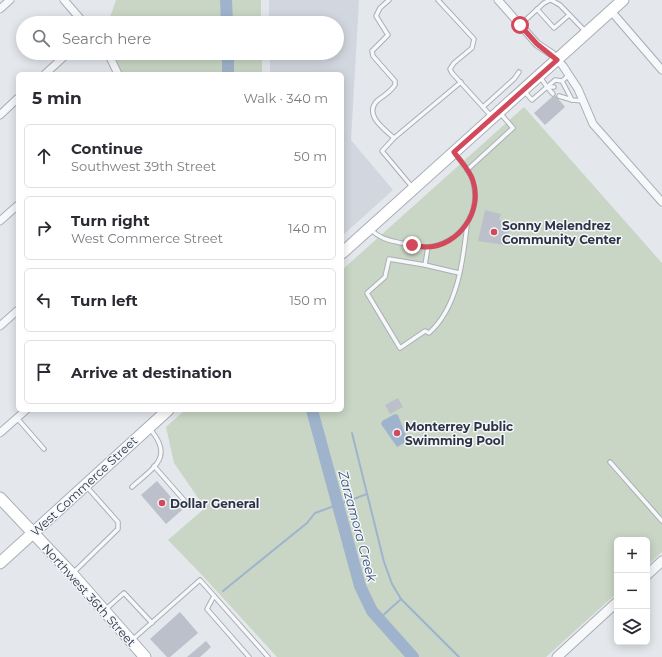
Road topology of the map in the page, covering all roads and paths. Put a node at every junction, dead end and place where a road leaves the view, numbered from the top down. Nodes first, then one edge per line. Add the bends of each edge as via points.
1 (10, 0) edge
2 (64, 0) edge
3 (389, 0) edge
4 (438, 0) edge
5 (498, 0) edge
6 (550, 0) edge
7 (623, 0) edge
8 (0, 9) edge
9 (537, 9) junction
10 (611, 11) junction
11 (569, 15) junction
12 (78, 16) edge
13 (520, 25) junction
14 (586, 33) junction
15 (60, 60) edge
16 (111, 60) edge
17 (557, 60) junction
18 (662, 70) edge
19 (47, 72) edge
20 (117, 72) edge
21 (519, 72) dead end
22 (570, 75) junction
23 (539, 76) junction
24 (562, 81) junction
25 (461, 82) junction
26 (547, 86) junction
27 (554, 87) dead end
28 (560, 88) dead end
29 (566, 89) junction
30 (523, 90) junction
31 (553, 94) dead end
32 (559, 96) dead end
33 (16, 100) edge
34 (572, 100) junction
35 (583, 101) junction
36 (483, 107) junction
37 (496, 114) junction
38 (0, 115) edge
39 (394, 138) junction
40 (454, 152) junction
41 (467, 170) junction
42 (414, 188) junction
43 (662, 202) edge
44 (16, 207) edge
45 (0, 221) edge
46 (467, 225) junction
47 (369, 229) junction
48 (428, 247) junction
49 (344, 251) edge
50 (425, 265) junction
51 (459, 273) junction
52 (16, 312) edge
53 (0, 326) edge
54 (24, 412) edge
55 (166, 412) edge
56 (17, 418) junction
57 (148, 427) junction
58 (0, 433) edge
59 (44, 448) dead end
60 (610, 462) dead end
61 (154, 466) junction
62 (85, 484) junction
63 (132, 487) dead end
64 (0, 498) edge
65 (190, 507) dead end
66 (662, 521) edge
67 (33, 533) junction
68 (662, 562) edge
69 (0, 563) edge
70 (649, 573) edge
71 (72, 574) junction
72 (214, 596) junction
73 (614, 605) edge
74 (104, 611) junction
75 (152, 623) junction
76 (131, 641) junction
77 (145, 657) edge
78 (250, 657) edge
79 (268, 657) edge
80 (557, 657) edge

1 - 8 street
2 - 12 street
3 - 39 lane via 376,16 388,35 372,51 373,56 395,81 395,85 371,110 372,116
4 - 25 lane via 474,39 472,48 450,68
5 - 13 street
6 - 9 lane
6 - 11 lane via 560,5
7 - 10 main road
9 - 11 lane via 554,28
9 - 13 lane
10 - 14 main road
10 - 18 street
11 - 14 lane
13 - 17 street via 537,44
14 - 17 main road
15 - 19 street
16 - 20 street
17 - 22 street
17 - 23 main road
21 - 36 lane
22 - 24 lane
22 - 35 street
23 - 26 lane
23 - 30 main road
24 - 26 lane via 555,80
24 - 29 lane
25 - 36 lane
25 - 39 lane
26 - 27 lane
26 - 30 lane via 532,100
26 - 31 lane
28 - 29 lane
29 - 34 lane
30 - 37 main road
32 - 34 lane
33 - 38 street
34 - 35 lane
35 - 43 street via 593,124
36 - 37 lane
37 - 40 main road
37 - 41 lane via 513,128
39 - 42 lane via 382,151
40 - 41 lane
40 - 42 main road
41 - 46 lane via 473,181 475,200
42 - 47 main road
44 - 45 street
46 - 48 lane via 456,236
46 - 51 lane
47 - 48 lane via 380,238
47 - 49 main road
48 - 50 lane
50 - 51 lane
50 - 51 lane via 389,259 385,277 367,293 400,348 425,331 429,333 435,328 450,304
52 - 53 street
54 - 56 street
55 - 57 main road, West Commerce Street
56 - 58 street
56 - 59 lane
57 - 61 lane via 159,440 161,448 160,461
57 - 62 main road, West Commerce Street
60 - 66 lane
61 - 63 lane
61 - 65 lane
62 - 67 main road, West Commerce Street
62 - 71 lane via 118,522 118,529
64 - 67 main road, Northwest 36th Street
67 - 69 main road, West Commerce Street
67 - 71 main road, Northwest 36th Street
68 - 70 street
71 - 74 main road, Northwest 36th Street
72 - 75 lane via 200,580
72 - 78 lane via 208,609
72 - 79 lane
73 - 80 street
74 - 75 lane via 124,593
74 - 76 main road, Northwest 36th Street
75 - 76 lane
76 - 77 main road, Northwest 36th Street

